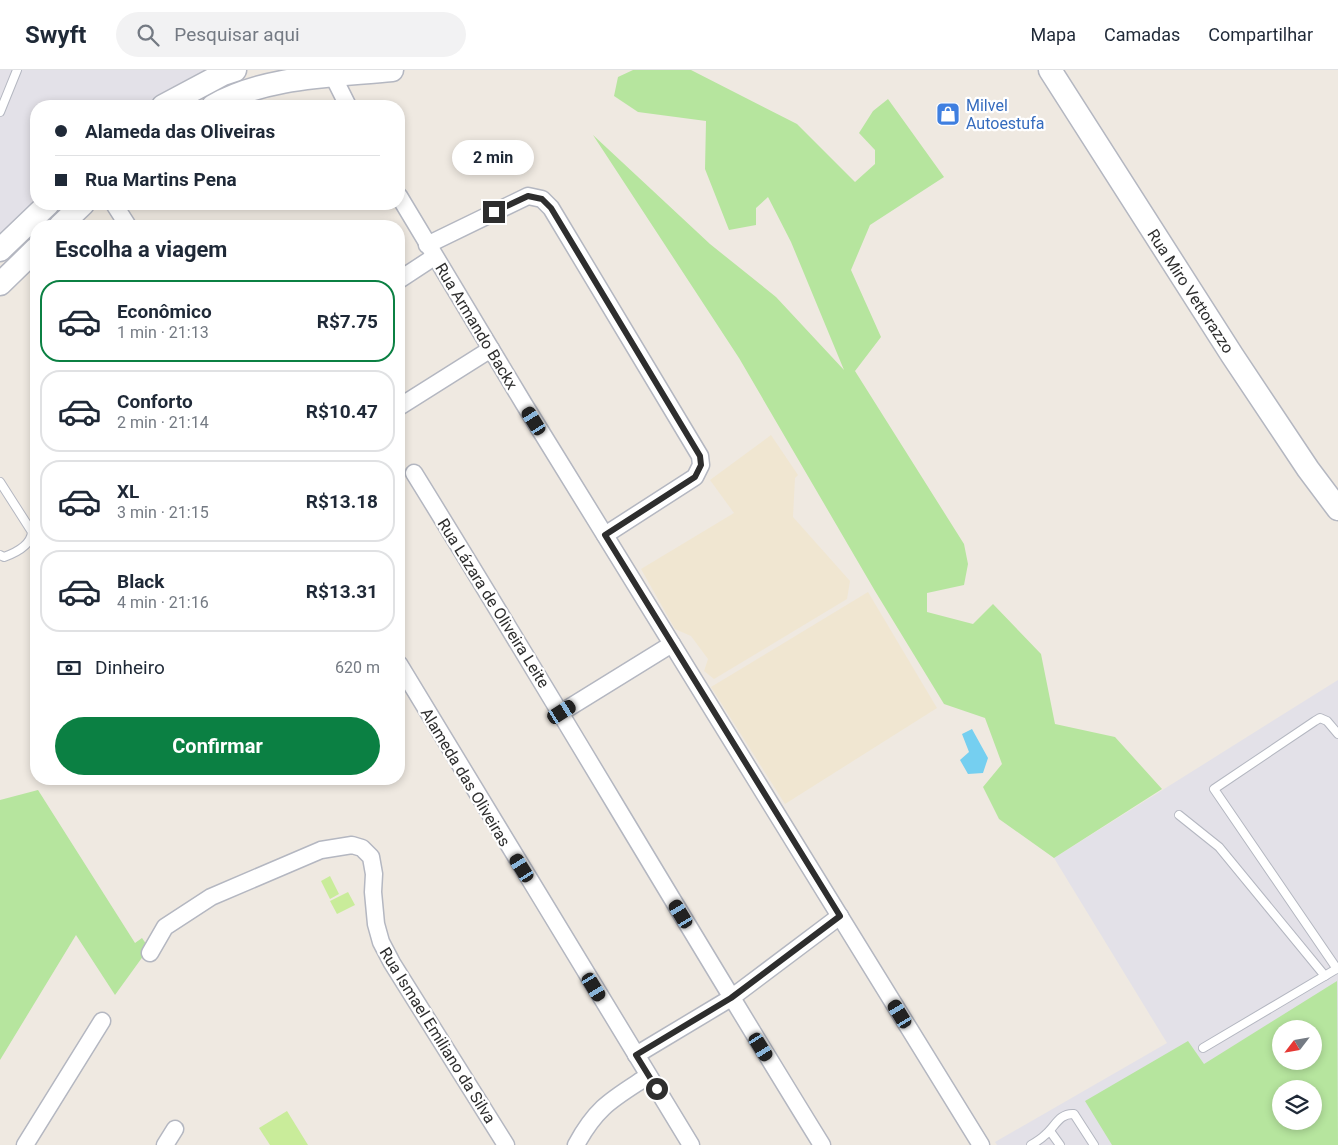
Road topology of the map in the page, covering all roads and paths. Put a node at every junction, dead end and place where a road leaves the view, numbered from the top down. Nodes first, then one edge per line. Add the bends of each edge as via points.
1 (17, 70) edge
2 (235, 70) edge
3 (392, 70) edge
4 (1050, 70) edge
5 (333, 76) junction
6 (172, 100) edge
7 (226, 100) edge
8 (345, 100) edge
9 (0, 112) edge
10 (405, 206) edge
11 (42, 210) edge
12 (77, 210) edge
13 (31, 220) edge
14 (66, 220) edge
15 (30, 221) edge
16 (0, 250) edge
17 (431, 251) junction
18 (30, 255) edge
19 (405, 275) edge
20 (0, 284) edge
21 (491, 350) junction
22 (405, 403) edge
23 (414, 473) dead end
24 (0, 482) edge
25 (1338, 509) edge
26 (30, 529) edge
27 (605, 535) junction
28 (30, 540) edge
29 (0, 555) edge
30 (672, 644) junction
31 (405, 674) edge
32 (562, 712) junction
33 (1338, 734) edge
34 (1179, 815) dead end
35 (840, 916) junction
36 (150, 953) dead end
37 (1338, 968) edge
38 (1325, 976) junction
39 (731, 998) junction
40 (102, 1021) dead end
41 (1203, 1048) dead end
42 (636, 1055) junction
43 (648, 1076) junction
44 (175, 1129) dead end
45 (1050, 1131) junction
46 (25, 1145) edge
47 (165, 1145) edge
48 (506, 1145) edge
49 (576, 1145) edge
50 (690, 1145) edge
51 (822, 1145) edge
52 (981, 1145) edge
53 (1031, 1145) edge
54 (1060, 1145) edge
55 (1094, 1145) edge

1 - 9 lane
2 - 6 street via 198,82
3 - 5 street
4 - 25 street, Rua Miro Vettorazzo via 1247,378
5 - 7 street via 275,84
5 - 8 street
10 - 17 street, Rua Armando Backx
11 - 13 street
12 - 14 street
15 - 16 street
17 - 19 street
17 - 21 street, Rua Armando Backx
17 - 27 street via 528,196 542,199 551,208 696,449 701,465 695,477
18 - 20 street
21 - 22 street
21 - 27 street, Rua Armando Backx
23 - 32 street, Rua Lázara de Oliveira Leite
24 - 26 lane
27 - 30 street, Rua Armando Backx
28 - 29 lane via 4,557
30 - 32 street
30 - 35 street, Rua Armando Backx
31 - 42 street, Alameda das Oliveiras
32 - 39 street, Rua Lázara de Oliveira Leite
33 - 37 lane via 1320,718 1214,789
34 - 38 lane via 1219,848
35 - 39 street
35 - 52 street, Rua Armando Backx
36 - 48 street, Rua Ismael Emiliano da Silva via 165,927 211,897 321,850 352,845 362,848 371,857 376,924 381,942
37 - 38 lane
38 - 41 lane
39 - 42 street
39 - 51 street, Rua Lázara de Oliveira Leite
40 - 46 street
42 - 43 street, Alameda das Oliveiras
43 - 49 street via 603,1106 592,1117
43 - 50 street, Alameda das Oliveiras
44 - 47 street
45 - 53 lane
45 - 54 lane
45 - 55 lane via 1062,1117 1074,1114

